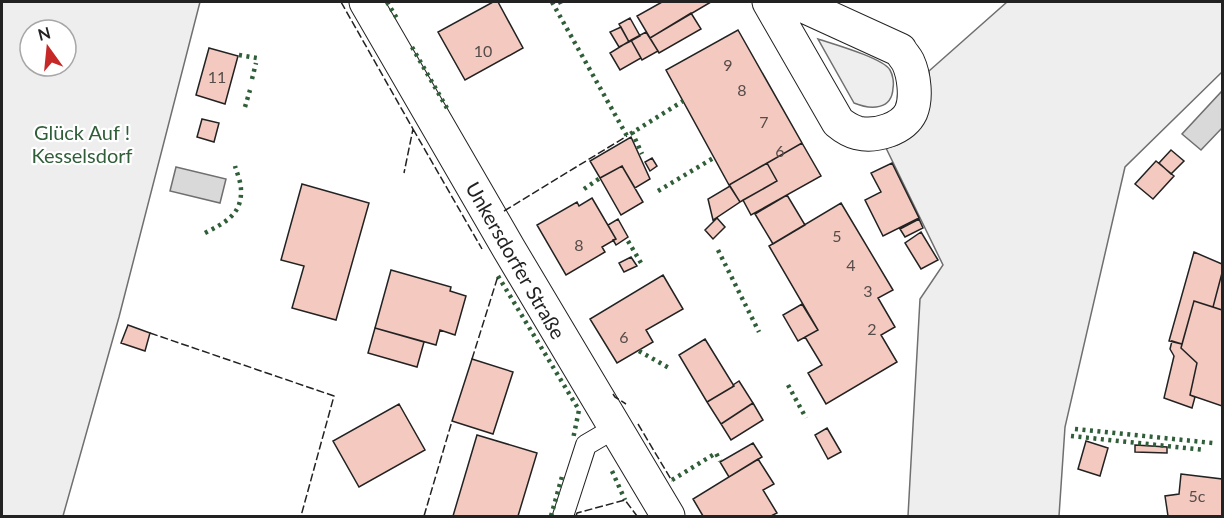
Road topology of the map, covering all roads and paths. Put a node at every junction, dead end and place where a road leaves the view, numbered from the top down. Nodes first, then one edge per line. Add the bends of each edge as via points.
1 (366, 2) edge
2 (769, 2) edge
3 (795, 2) edge
4 (615, 428) junction
5 (563, 516) edge
6 (668, 516) edge

1 - 4 street, Unkersdorfer Straße
2 - 3 street via 838,122 847,129 875,134 904,122 914,99 913,80 900,50
4 - 5 lane via 586,446
4 - 6 street, Unkersdorfer Straße

